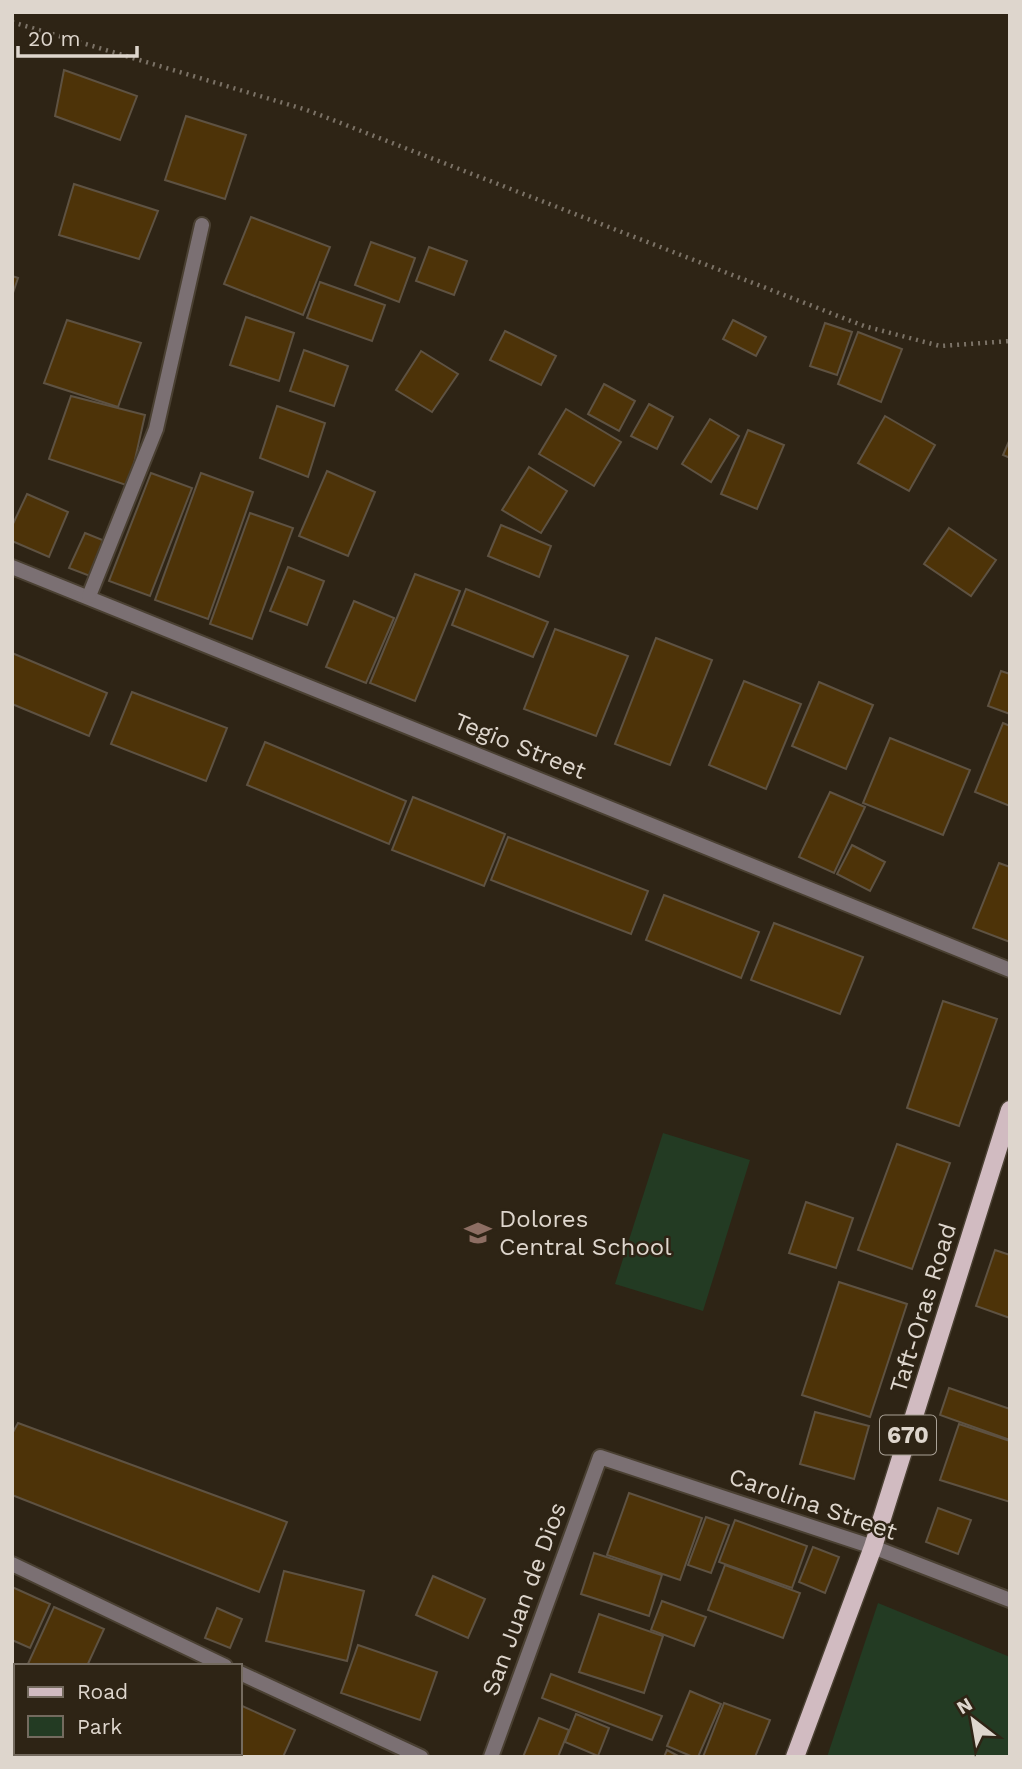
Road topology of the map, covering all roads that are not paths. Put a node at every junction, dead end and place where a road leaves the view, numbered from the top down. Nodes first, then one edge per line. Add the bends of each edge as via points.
1 (202, 225) dead end
2 (12, 566) edge
3 (89, 596) junction
4 (1010, 970) edge
5 (1010, 1110) edge
6 (600, 1457) joint
7 (873, 1547) junction
8 (12, 1564) edge
9 (1010, 1600) edge
10 (221, 1664) edge
11 (242, 1673) edge
12 (421, 1757) edge
13 (491, 1757) edge
14 (795, 1757) edge

1 - 3 street via 156,429
2 - 3 street, Tegio Street
3 - 4 street, Tegio Street
5 - 7 main road, Taft-Oras Road / 670
6 - 7 street, Carolina Street
6 - 13 street, San Juan de Dios
7 - 9 street, Carolina Street
7 - 14 main road, Taft-Oras Road / 670
8 - 10 street
11 - 12 street

